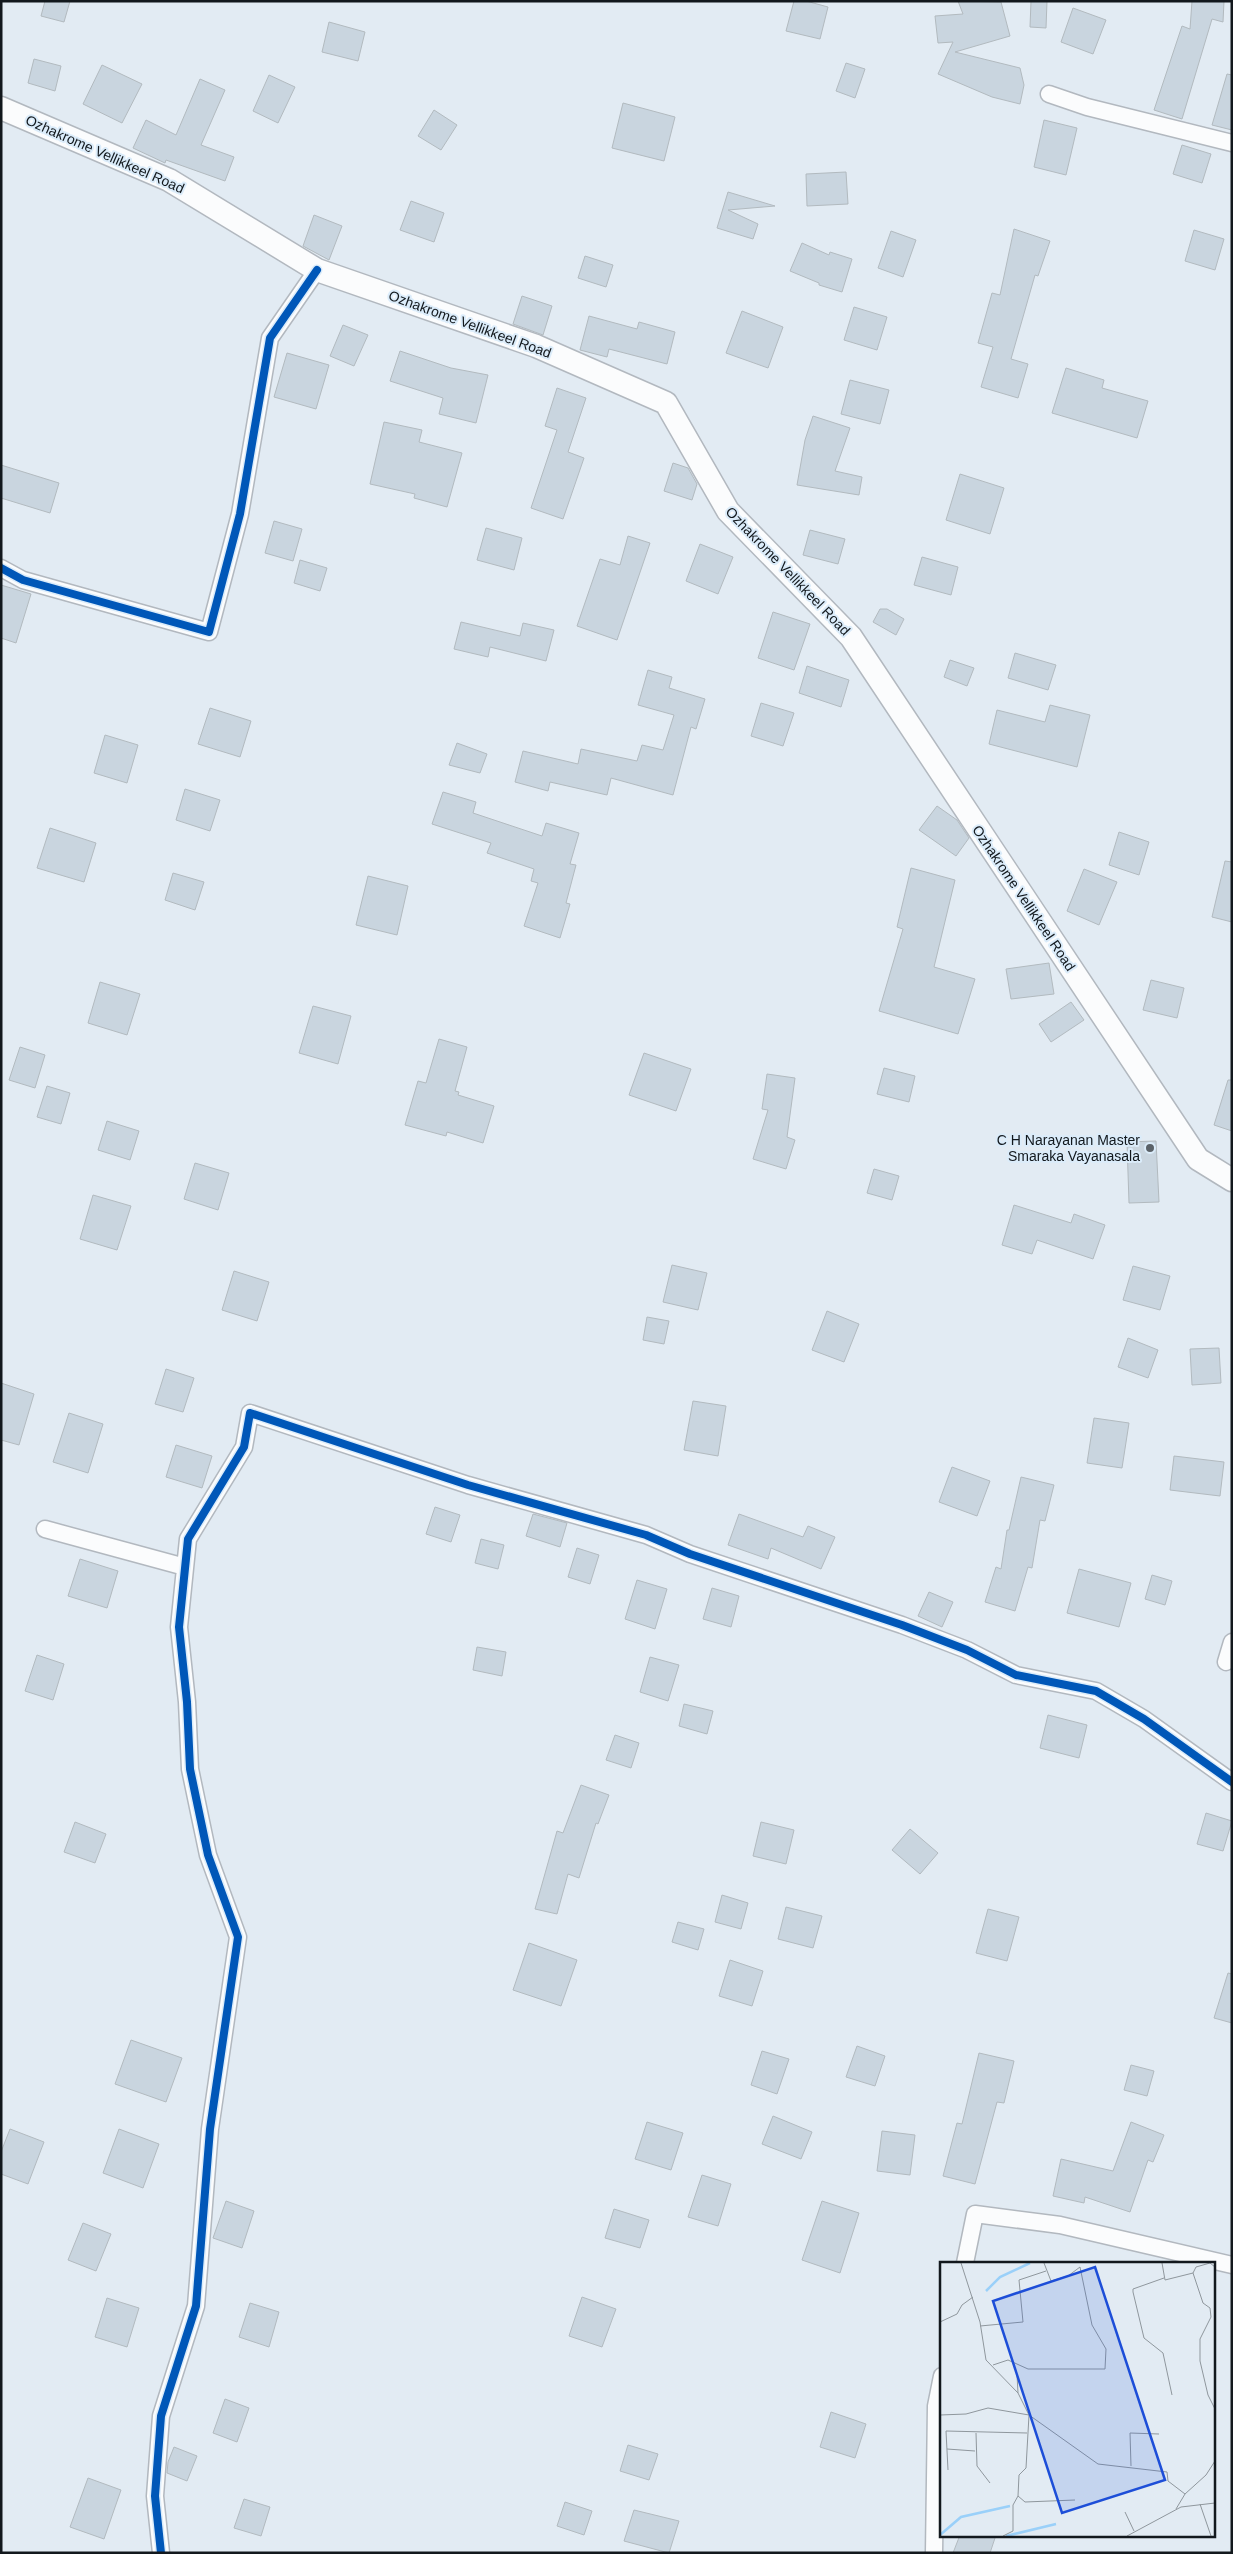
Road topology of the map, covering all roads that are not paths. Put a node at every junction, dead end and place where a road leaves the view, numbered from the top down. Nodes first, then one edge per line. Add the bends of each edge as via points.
1 (1049, 94) dead end
2 (1, 108) edge
3 (1232, 143) edge
4 (317, 270) junction
5 (1, 568) edge
6 (1232, 1180) edge
7 (44, 1529) dead end
8 (185, 1567) junction
9 (1232, 1642) edge
10 (1226, 1662) dead end
11 (1232, 1782) edge
12 (965, 2262) edge
13 (1232, 2265) edge
14 (940, 2386) edge
15 (161, 2553) edge
16 (934, 2553) edge

1 - 3 street via 1117,115
2 - 4 main road, Ozhakrome Vellikkeel Road via 169,180
4 - 5 street via 270,338 240,514 209,632 23,580
4 - 6 main road, Ozhakrome Vellikkeel Road via 536,346 666,403 728,511 851,637 1198,1159
7 - 8 street
8 - 11 street via 188,1539 244,1447 250,1413 468,1485 646,1535 690,1554 902,1625 967,1650 1016,1675 1096,1691 1144,1719
8 - 15 street via 179,1626 190,1769 208,1855 238,1937 210,2129 196,2306 161,2416 154,2496
9 - 10 street
12 - 13 street via 975,2214 1060,2225
14 - 16 street via 936,2406

